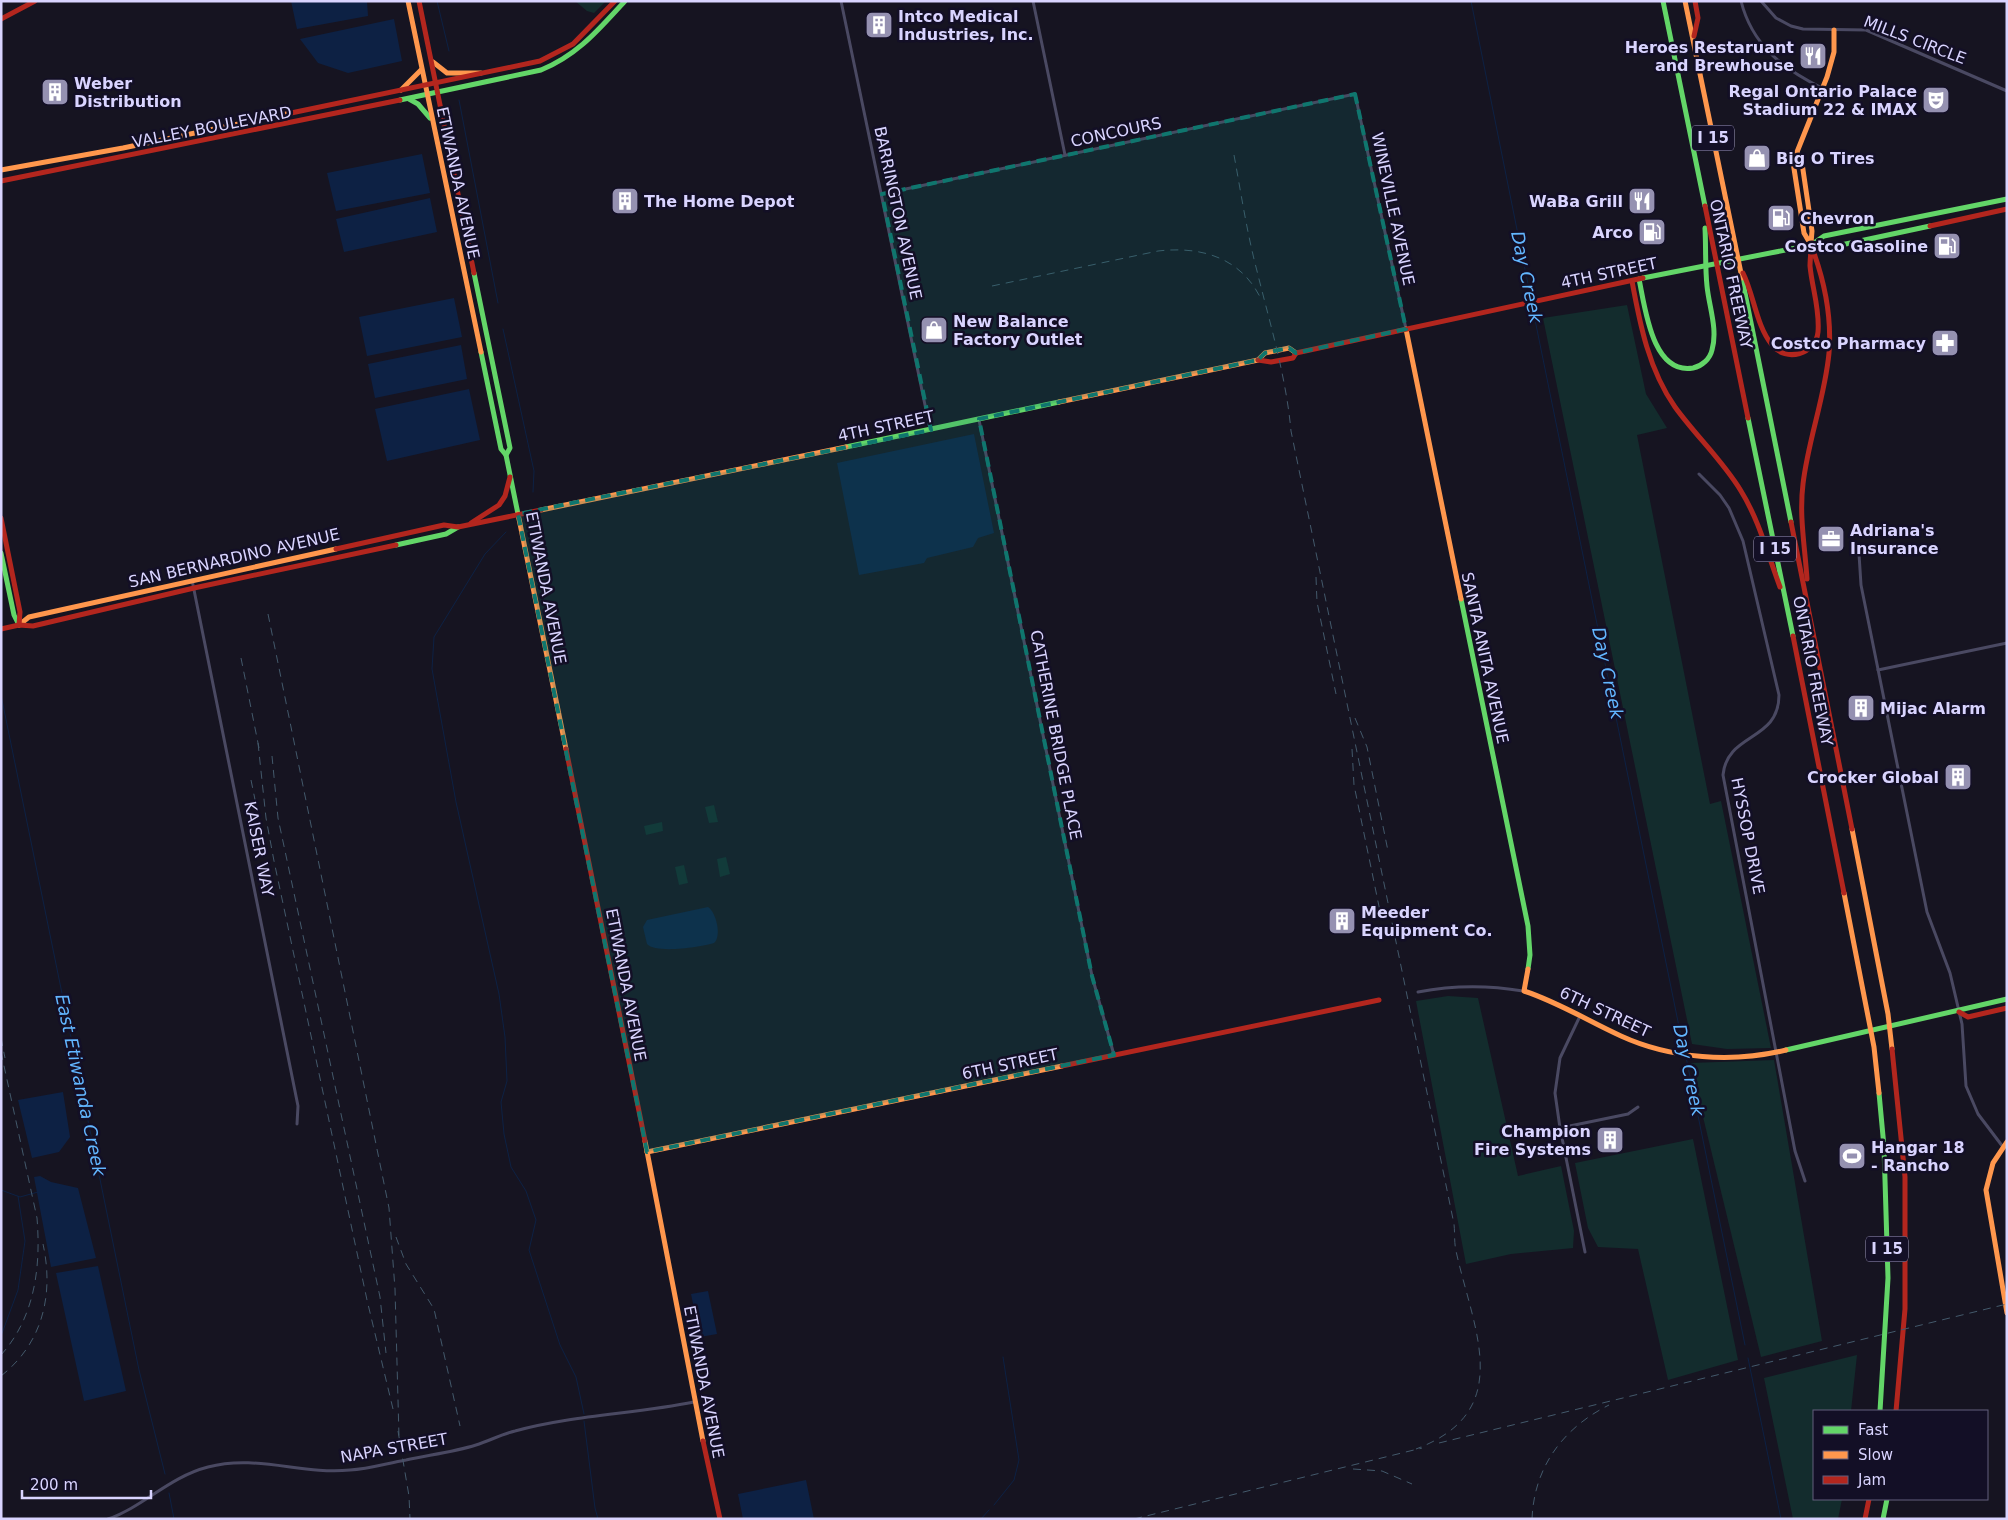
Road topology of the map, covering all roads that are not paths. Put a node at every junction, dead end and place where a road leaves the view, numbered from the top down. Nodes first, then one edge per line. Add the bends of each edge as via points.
1 (35, 1) edge
2 (408, 1) edge
3 (419, 1) edge
4 (615, 1) edge
5 (625, 1) edge
6 (841, 1) edge
7 (1033, 1) edge
8 (1662, 1) edge
9 (1685, 1) edge
10 (1695, 1) edge
11 (1741, 1) edge
12 (1760, 1) edge
13 (1, 19) edge
14 (1834, 30) junction
15 (1693, 40) junction
16 (433, 62) junction
17 (528, 64) junction
18 (421, 70) junction
19 (480, 73) junction
20 (497, 80) junction
21 (436, 83) junction
22 (424, 86) junction
23 (1822, 88) junction
24 (401, 90) junction
25 (2007, 91) edge
26 (438, 92) junction
27 (426, 94) junction
28 (1355, 94) joint
29 (409, 99) junction
30 (432, 120) junction
31 (1797, 153) junction
32 (1065, 155) junction
33 (1, 170) edge
34 (1, 181) edge
35 (882, 194) junction
36 (2007, 199) edge
37 (1705, 209) junction
38 (2007, 209) edge
39 (1811, 245) junction
40 (1639, 279) junction
41 (1744, 279) junction
42 (1632, 281) junction
43 (1406, 330) junction
44 (1296, 353) junction
45 (1258, 360) junction
46 (979, 419) junction
47 (930, 430) junction
48 (506, 456) junction
49 (1699, 474) dead end
50 (510, 477) junction
51 (518, 514) junction
52 (1, 518) edge
53 (469, 525) junction
54 (458, 527) junction
55 (1, 554) edge
56 (1859, 554) dead end
57 (192, 580) junction
58 (194, 588) junction
59 (1808, 603) junction
60 (1787, 607) junction
61 (19, 625) junction
62 (1, 630) edge
63 (2007, 643) edge
64 (1878, 670) junction
65 (1524, 991) junction
66 (1418, 992) dead end
67 (2007, 999) edge
68 (1379, 1000) dead end
69 (2007, 1008) edge
70 (1959, 1012) junction
71 (1580, 1015) junction
72 (1778, 1052) junction
73 (1114, 1055) junction
74 (1638, 1107) dead end
75 (297, 1124) dead end
76 (1560, 1128) junction
77 (2005, 1145) edge
78 (647, 1152) junction
79 (1805, 1181) dead end
80 (1585, 1252) dead end
81 (2006, 1289) edge
82 (2007, 1313) edge
83 (694, 1402) junction
84 (1880, 1410) edge
85 (1896, 1410) edge
86 (1869, 1500) edge
87 (1887, 1500) edge
88 (108, 1519) edge
89 (720, 1519) edge
90 (1865, 1519) edge
91 (1883, 1519) edge

1 - 13 main road
2 - 18 main road, ETIWANDA AVENUE
3 - 16 main road, ETIWANDA AVENUE
4 - 17 main road via 568,48
5 - 20 main road via 594,38 569,58 541,70
6 - 35 street, BARRINGTON AVENUE
7 - 32 street
8 - 37 main road, ONTARIO FREEWAY / I 15
9 - 15 main road, ONTARIO FREEWAY / I 15
10 - 15 main road via 1698,18
11 - 23 street via 1751,29 1770,55 1798,76
12 - 14 street, MILLS CIRCLE via 1776,18 1791,26
14 - 23 main road via 1834,52
14 - 25 street, MILLS CIRCLE via 1866,30
15 - 41 main road, ONTARIO FREEWAY / I 15 via 1739,268
16 - 19 main road via 447,73
16 - 21 main road, ETIWANDA AVENUE
17 - 19 main road
17 - 20 main road via 526,70
18 - 22 main road, ETIWANDA AVENUE
18 - 24 main road
19 - 21 main road, VALLEY BOULEVARD
20 - 26 main road, VALLEY BOULEVARD
21 - 22 main road, VALLEY BOULEVARD
21 - 26 main road, ETIWANDA AVENUE
22 - 24 main road, VALLEY BOULEVARD
22 - 27 main road, ETIWANDA AVENUE
23 - 31 main road
24 - 33 main road, VALLEY BOULEVARD
26 - 27 main road, VALLEY BOULEVARD
26 - 48 main road, ETIWANDA AVENUE via 510,448
27 - 29 main road, VALLEY BOULEVARD
27 - 30 main road, ETIWANDA AVENUE
28 - 32 street, CONCOURS
28 - 43 street, WINEVILLE AVENUE
29 - 30 main road
29 - 34 main road, VALLEY BOULEVARD
30 - 48 main road, ETIWANDA AVENUE via 501,449
31 - 39 main road via 1802,163 1812,231
31 - 39 main road via 1793,162 1794,179 1804,232
32 - 35 street, CONCOURS
35 - 47 street, BARRINGTON AVENUE
36 - 39 main road, 4TH STREET via 1824,236
37 - 40 main road via 1707,286 1714,342 1712,351 1702,364 1686,368 1670,361 1654,342
37 - 60 main road, ONTARIO FREEWAY / I 15
38 - 39 main road, 4TH STREET via 1827,248
39 - 40 main road, 4TH STREET
39 - 41 main road via 1810,266 1819,329 1813,345 1804,352 1783,353 1771,344 1751,287
39 - 59 main road via 1830,322 1827,368 1801,504
40 - 42 main road, 4TH STREET
41 - 59 main road, ONTARIO FREEWAY / I 15
42 - 43 main road, 4TH STREET
42 - 60 main road via 1646,346 1660,382 1674,406 1744,496
43 - 44 main road, 4TH STREET
43 - 65 main road, SANTA ANITA AVENUE via 1528,926 1530,954
44 - 45 main road, 4TH STREET via 1292,358 1267,364
44 - 45 main road, 4TH STREET via 1289,348 1265,353
45 - 46 main road, 4TH STREET
46 - 47 main road, 4TH STREET
46 - 73 street, CATHERINE BRIDGE PLACE via 1091,974
47 - 51 main road, 4TH STREET
48 - 50 main road, ETIWANDA AVENUE
49 - 72 street, HYSSOP DRIVE via 1720,495 1743,541 1779,695 1773,719 1761,732 1737,746 1724,764 1723,775
50 - 51 main road, ETIWANDA AVENUE
50 - 53 main road via 499,506
51 - 53 main road, SAN BERNARDINO AVENUE
51 - 78 main road, ETIWANDA AVENUE
52 - 61 main road via 20,612
53 - 54 main road, SAN BERNARDINO AVENUE
54 - 57 main road, SAN BERNARDINO AVENUE via 444,525
54 - 58 main road, SAN BERNARDINO AVENUE via 446,534
55 - 61 main road
56 - 64 street via 1861,585
57 - 58 street, KAISER WAY
57 - 61 main road, SAN BERNARDINO AVENUE via 29,617
58 - 61 main road, SAN BERNARDINO AVENUE via 32,626
58 - 75 street, KAISER WAY via 298,1106
59 - 85 main road, ONTARIO FREEWAY / I 15 via 1892,1045 1905,1177 1905,1309
60 - 84 main road, ONTARIO FREEWAY / I 15 via 1874,1047 1884,1147 1888,1278
61 - 62 main road, SAN BERNARDINO AVENUE
63 - 64 street
64 - 70 street via 1927,912 1950,973
65 - 66 street, 6TH STREET via 1471,985
65 - 71 main road, 6TH STREET
67 - 70 main road, 6TH STREET via 1967,1007
68 - 73 main road, 6TH STREET
69 - 70 main road, 6TH STREET via 1968,1017
70 - 72 main road, 6TH STREET
70 - 77 street via 1970,1099
71 - 72 main road, 6TH STREET via 1637,1043 1673,1053 1698,1057 1745,1057
71 - 76 street via 1564,1048 1557,1075
72 - 79 street, HYSSOP DRIVE via 1796,1151
73 - 78 main road, 6TH STREET
74 - 76 street via 1628,1114
76 - 80 street
77 - 81 main road via 1990,1173 1986,1190
78 - 83 main road, ETIWANDA AVENUE
81 - 82 main road
83 - 88 street, NAPA STREET via 568,1420 514,1431 475,1445 352,1470 312,1470 272,1463 236,1462 209,1466 175,1479
83 - 89 main road, ETIWANDA AVENUE
86 - 90 main road
87 - 91 main road

